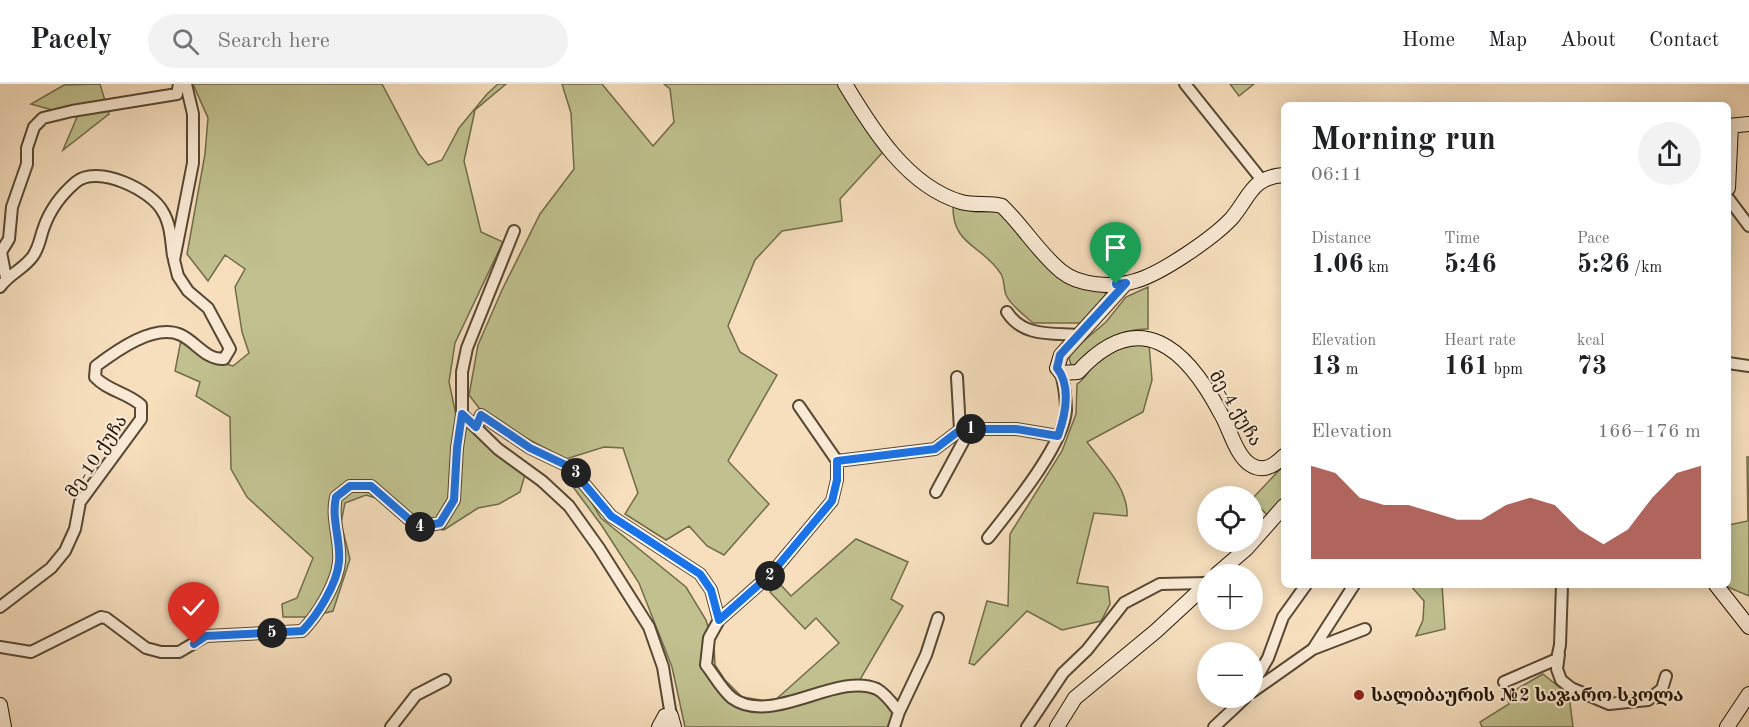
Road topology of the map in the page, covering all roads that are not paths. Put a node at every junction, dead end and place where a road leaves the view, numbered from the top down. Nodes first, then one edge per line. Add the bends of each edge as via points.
1 (179, 84) edge
2 (186, 84) edge
3 (845, 84) edge
4 (1185, 84) edge
5 (1749, 124) edge
6 (1731, 126) edge
7 (1281, 176) edge
8 (1261, 180) junction
9 (1731, 202) edge
10 (1749, 226) edge
11 (514, 231) dead end
12 (174, 260) junction
13 (3, 282) edge
14 (1126, 283) junction
15 (1007, 312) dead end
16 (1078, 335) junction
17 (1731, 363) edge
18 (1749, 366) edge
19 (1065, 374) junction
20 (957, 377) dead end
21 (799, 406) dead end
22 (462, 414) junction
23 (476, 427) junction
24 (965, 430) junction
25 (1058, 436) junction
26 (1281, 459) edge
27 (837, 461) junction
28 (936, 492) dead end
29 (1281, 509) edge
30 (988, 538) dead end
31 (1229, 564) edge
32 (1197, 583) edge
33 (1304, 588) edge
34 (1352, 588) edge
35 (1562, 588) edge
36 (1718, 588) edge
37 (1197, 593) edge
38 (0, 607) edge
39 (938, 618) dead end
40 (719, 620) junction
41 (1749, 627) edge
42 (1365, 629) dead end
43 (0, 647) edge
44 (1313, 649) junction
45 (1559, 654) junction
46 (1263, 667) edge
47 (1666, 676) dead end
48 (445, 680) dead end
49 (1504, 682) dead end
50 (1263, 684) edge
51 (1749, 694) edge
52 (0, 705) edge
53 (1234, 708) edge
54 (899, 712) junction
55 (673, 722) edge
56 (4, 727) edge
57 (391, 727) edge
58 (659, 727) edge
59 (894, 727) edge
60 (1027, 727) edge
61 (1057, 727) edge
62 (1214, 727) edge
63 (1727, 727) edge

1 - 13 street via 177,94 72,111 43,118 34,127 27,164 12,207 9,239 1,252
2 - 12 street via 193,114 193,164
3 - 14 street via 899,160 926,184 959,201 1002,206 1050,260 1072,278 1086,283
4 - 8 street
5 - 6 street
7 - 8 street
8 - 14 street via 1232,217 1203,242 1150,274
9 - 10 street
11 - 22 street via 467,348 462,372
12 - 13 street via 164,212 152,198 109,178 85,177 52,208 30,260
12 - 38 street, მე-10 ქუჩა via 188,291 208,308 229,353 224,359 215,359 180,334 156,334 114,352 96,366 95,377 105,387 128,394 141,405 141,419 80,502 75,529 65,551 51,568
14 - 16 street
15 - 16 street via 1014,323 1026,330
16 - 19 street via 1060,355 1057,368
17 - 18 street
19 - 25 street via 1066,412
19 - 26 street, მე-4 ქუჩა via 1078,372 1116,340 1160,341 1178,354 1198,378 1221,412 1242,456 1251,465 1273,466
20 - 24 street
21 - 27 street
22 - 23 street
22 - 43 street via 454,500 440,523 418,527 371,486 350,486 336,497 333,510 339,561 334,583 315,618 302,631 206,636 179,652 161,652 146,648 101,617 31,652
23 - 40 street via 481,415 530,448 570,467 611,516 700,574 711,590
23 - 55 street via 569,506 631,596 649,627 663,667
24 - 25 street via 1016,429
24 - 27 street via 935,449
24 - 28 street
25 - 30 street
27 - 40 street via 832,501 771,574
29 - 31 street
32 - 60 street via 1160,584 1124,603 1087,650 1062,673
33 - 46 street via 1283,617
34 - 44 street
35 - 45 street
36 - 41 street
37 - 61 street via 1075,698
39 - 54 street via 926,656
40 - 54 street via 709,638 706,665 732,697 753,707 836,689 875,688
42 - 44 street
44 - 50 street
45 - 47 street via 1557,669 1561,680 1609,704 1648,700 1662,689
45 - 49 street via 1553,662
48 - 57 street via 416,695
51 - 63 street
52 - 56 street
53 - 62 street
54 - 59 street
55 - 58 street via 665,716

